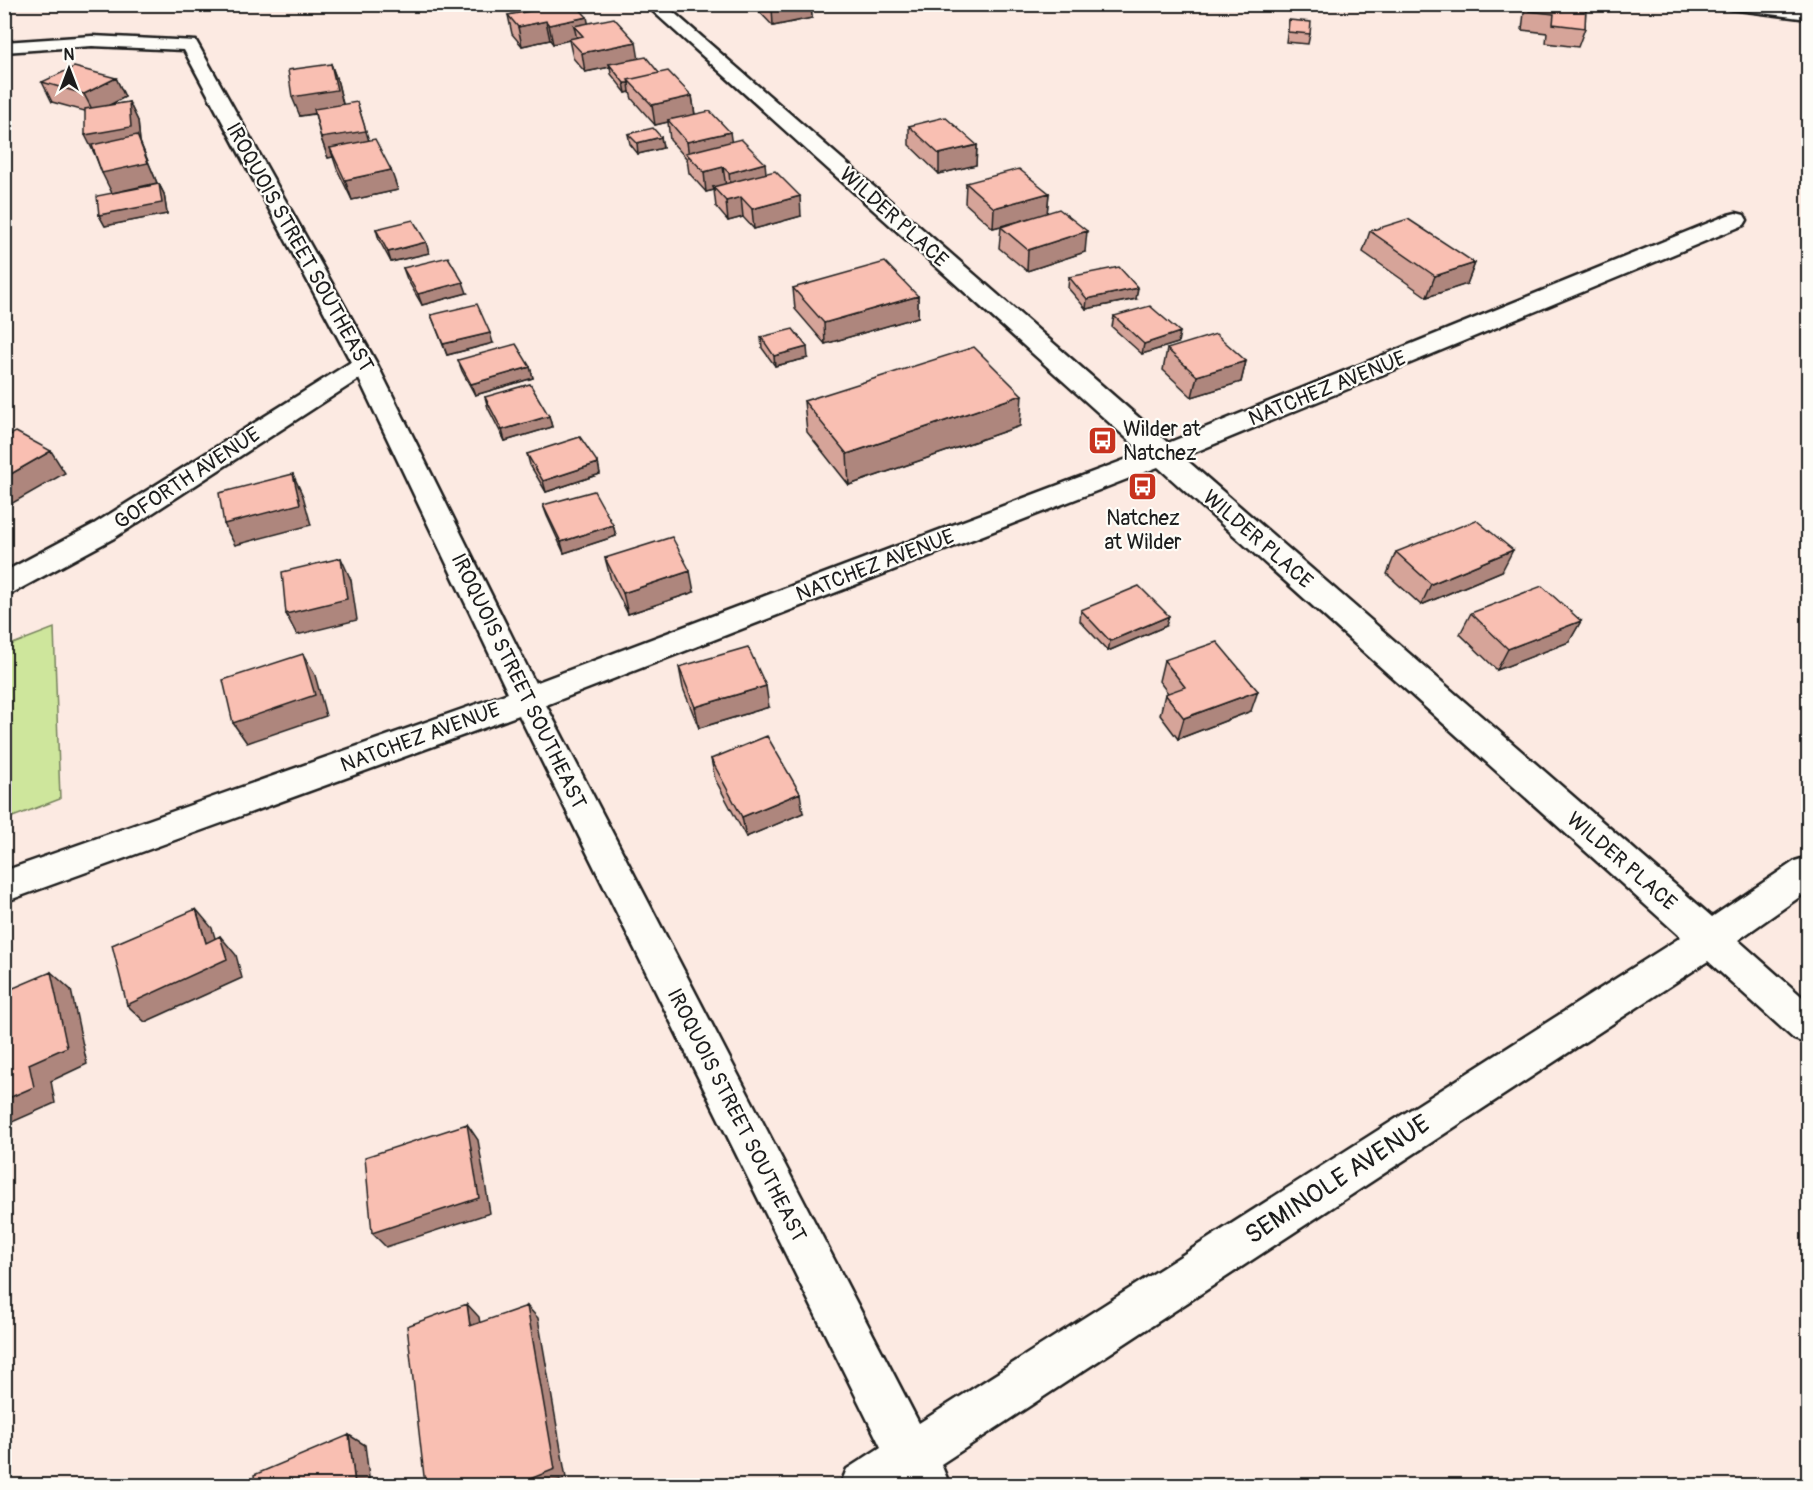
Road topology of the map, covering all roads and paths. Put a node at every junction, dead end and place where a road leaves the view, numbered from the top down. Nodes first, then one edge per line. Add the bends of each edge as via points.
1 (653, 4) edge
2 (1730, 4) edge
3 (1809, 14) edge
4 (4, 47) edge
5 (1736, 220) dead end
6 (365, 364) junction
7 (1163, 455) junction
8 (4, 585) edge
9 (527, 699) junction
10 (1809, 872) edge
11 (4, 887) edge
12 (1710, 939) junction
13 (1809, 1026) edge
14 (917, 1470) edge
15 (864, 1485) edge

1 - 7 street, WILDER PLACE
2 - 3 street
4 - 6 street, IROQUOIS STREET SOUTHEAST via 92,41 189,45
5 - 7 street, NATCHEZ AVENUE
6 - 8 street, GOFORTH AVENUE via 104,531
6 - 9 street, IROQUOIS STREET SOUTHEAST
7 - 9 street, NATCHEZ AVENUE
7 - 12 street, WILDER PLACE
9 - 11 street, NATCHEZ AVENUE
9 - 14 street, IROQUOIS STREET SOUTHEAST
10 - 12 street, SEMINOLE AVENUE
12 - 13 street, WILDER PLACE
12 - 14 street, SEMINOLE AVENUE
14 - 15 street, SEMINOLE AVENUE

